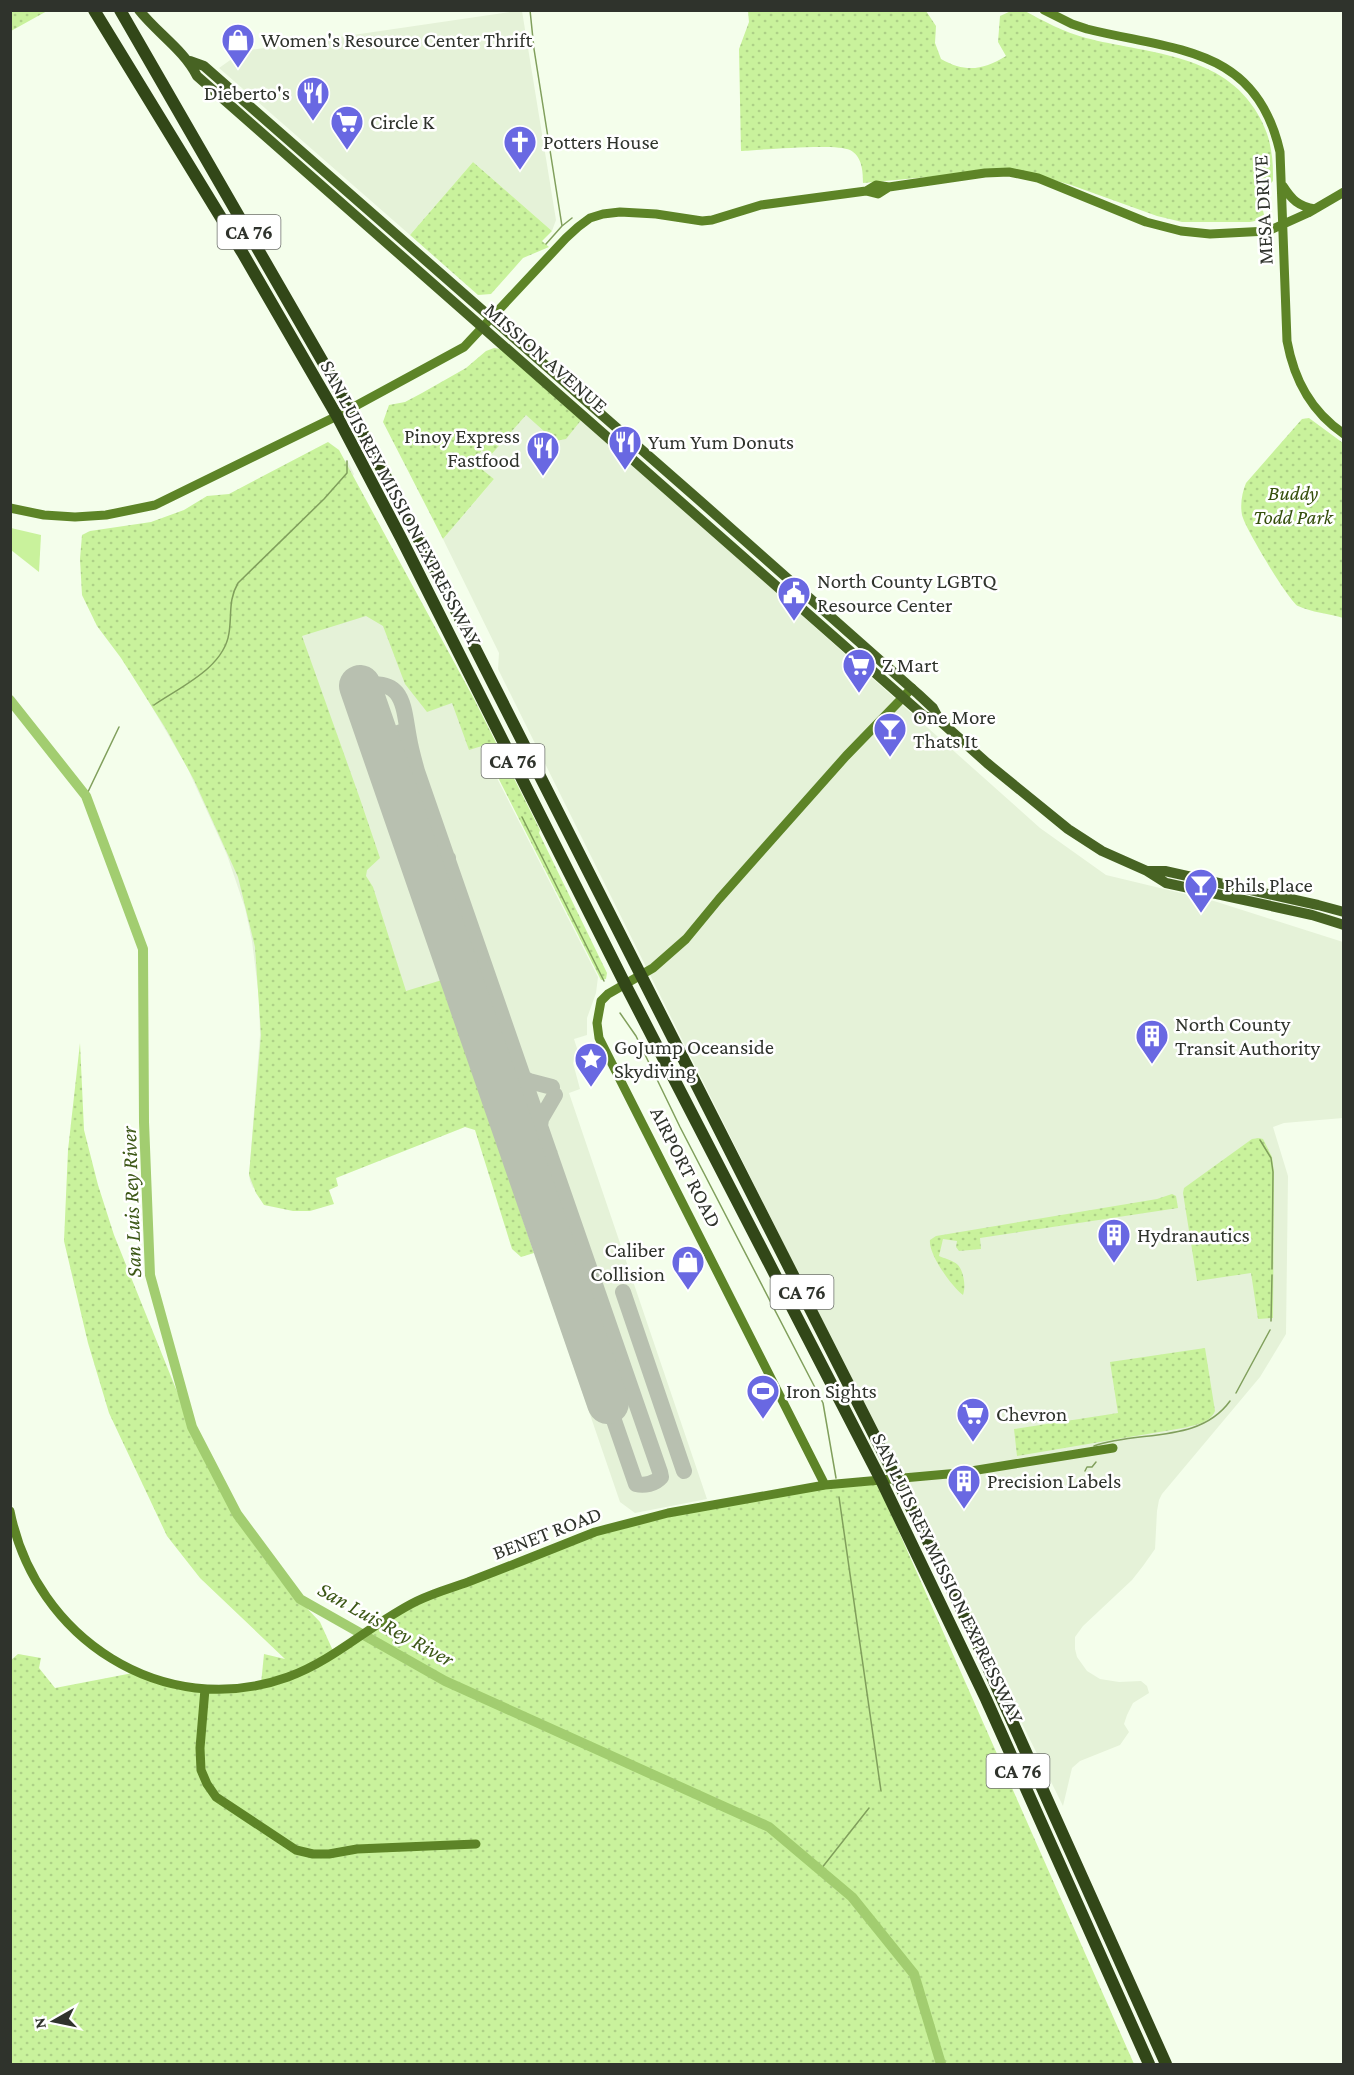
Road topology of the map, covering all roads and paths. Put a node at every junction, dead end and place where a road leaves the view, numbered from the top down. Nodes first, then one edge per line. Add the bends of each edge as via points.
1 (94, 10) edge
2 (122, 10) edge
3 (139, 10) edge
4 (1044, 10) edge
5 (150, 25) junction
6 (190, 61) junction
7 (1281, 184) junction
8 (1344, 192) edge
9 (1315, 209) junction
10 (1278, 225) junction
11 (490, 318) junction
12 (482, 328) junction
13 (350, 409) junction
14 (337, 416) junction
15 (1344, 434) edge
16 (10, 508) edge
17 (721, 537) junction
18 (757, 551) junction
19 (789, 597) junction
20 (852, 635) junction
21 (912, 688) junction
22 (903, 697) junction
23 (940, 721) junction
24 (1147, 871) junction
25 (1344, 912) edge
26 (1344, 925) edge
27 (641, 976) junction
28 (625, 984) junction
29 (1113, 1448) dead end
30 (897, 1479) junction
31 (881, 1480) junction
32 (825, 1485) junction
33 (10, 1511) edge
34 (205, 1689) junction
35 (476, 1844) dead end
36 (1149, 2064) edge
37 (1166, 2064) edge

1 - 14 highway, SAN LUIS REY MISSION EXPRESSWAY / CA 76
2 - 5 main road, MISSION AVENUE
2 - 13 highway, SAN LUIS REY MISSION EXPRESSWAY / CA 76
3 - 5 main road, MISSION AVENUE
4 - 7 main road, MESA DRIVE via 1079,27 1196,55 1230,69 1258,97 1269,116 1280,152
5 - 6 main road, MISSION AVENUE
6 - 11 main road, MISSION AVENUE via 204,66
6 - 12 main road, MISSION AVENUE via 197,76
7 - 9 main road via 1294,202
7 - 10 main road, MESA DRIVE
8 - 9 main road
9 - 10 main road
10 - 11 main road via 1268,231 1245,233 1181,231 1131,217 1038,178 1009,172 889,187 876,185 866,191 762,205 712,220 620,212 597,216 578,227
10 - 15 main road, MESA DRIVE via 1290,356 1309,401
11 - 12 main road
11 - 18 main road, MISSION AVENUE
12 - 13 main road via 464,347
12 - 17 main road, MISSION AVENUE
13 - 14 main road
13 - 27 highway, SAN LUIS REY MISSION EXPRESSWAY / CA 76
14 - 16 main road via 155,505 75,517
14 - 28 highway, SAN LUIS REY MISSION EXPRESSWAY / CA 76
17 - 18 main road via 729,535
17 - 19 main road, MISSION AVENUE
18 - 20 main road, MISSION AVENUE
19 - 20 main road via 801,598 840,631
19 - 22 main road, MISSION AVENUE
20 - 21 main road, MISSION AVENUE
21 - 22 main road, AIRPORT ROAD
21 - 23 main road, MISSION AVENUE via 933,708
22 - 23 main road, MISSION AVENUE via 924,716
22 - 27 main road, AIRPORT ROAD via 838,764 686,939
23 - 24 main road, MISSION AVENUE via 1073,833
24 - 25 main road, MISSION AVENUE via 1165,871
24 - 26 main road, MISSION AVENUE via 1166,882
27 - 28 main road, AIRPORT ROAD
27 - 30 highway, SAN LUIS REY MISSION EXPRESSWAY / CA 76
28 - 31 highway, SAN LUIS REY MISSION EXPRESSWAY / CA 76
28 - 32 main road, AIRPORT ROAD via 602,1001 597,1023 599,1038
29 - 30 main road, BENET ROAD
30 - 31 main road, BENET ROAD
30 - 37 highway, SAN LUIS REY MISSION EXPRESSWAY / CA 76 via 972,1632
31 - 32 main road, BENET ROAD
31 - 36 highway, SAN LUIS REY MISSION EXPRESSWAY / CA 76 via 986,1699
32 - 34 main road, BENET ROAD via 622,1523 417,1601 334,1654 288,1677 244,1688
33 - 34 main road, BENET ROAD via 20,1551 45,1597 81,1637 138,1672
34 - 35 main road via 200,1748 201,1770 207,1785 216,1797 296,1850 329,1854 357,1849

